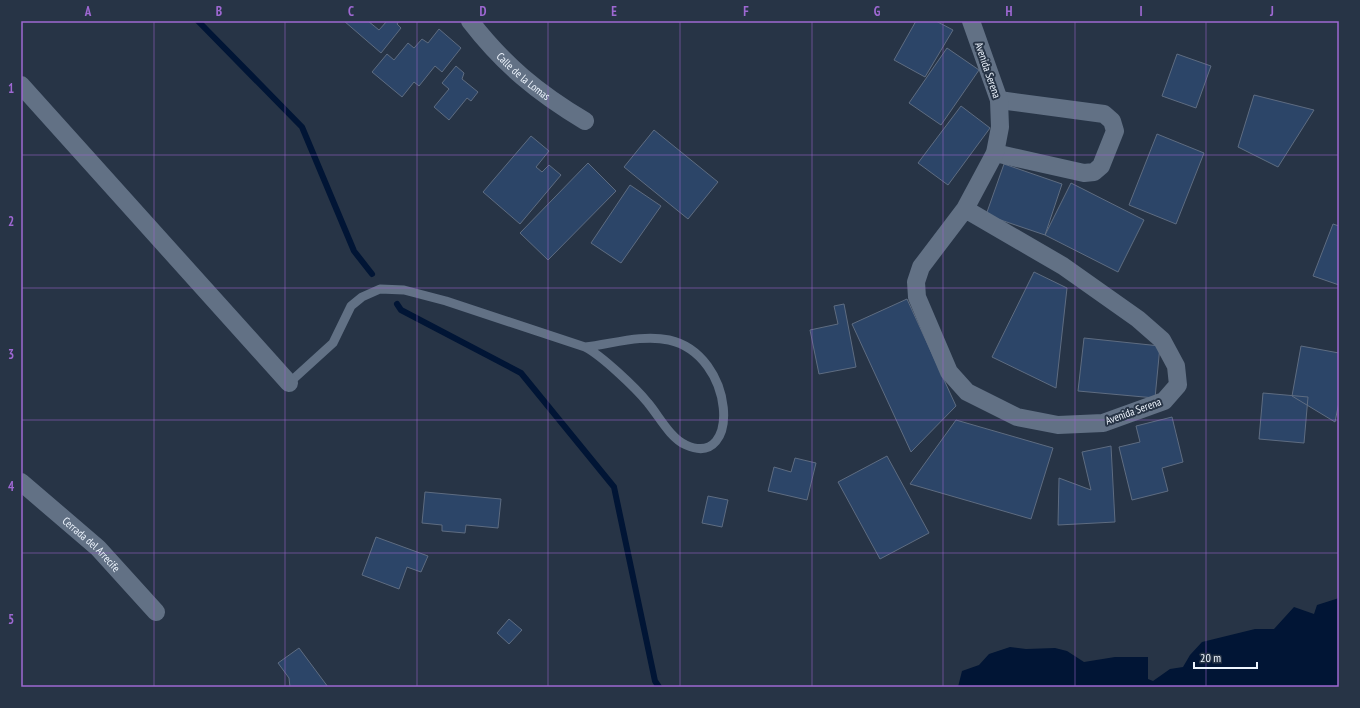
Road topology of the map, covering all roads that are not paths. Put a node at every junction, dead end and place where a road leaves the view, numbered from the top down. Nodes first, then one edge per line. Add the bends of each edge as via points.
1 (470, 21) edge
2 (971, 21) edge
3 (21, 85) edge
4 (999, 100) junction
5 (585, 121) dead end
6 (995, 153) junction
7 (965, 208) junction
8 (585, 346) junction
9 (290, 383) joint
10 (21, 482) edge
11 (156, 612) dead end

1 - 5 street, Calle de la Lomas via 519,75 537,90
2 - 4 street, Avenida Serena
3 - 9 street
4 - 6 street, Avenida Serena via 1000,127
4 - 6 street via 1104,114 1112,121 1115,131 1101,166 1094,172 1084,173
6 - 7 street, Avenida Serena
7 - 7 street, Avenida Serena via 921,267 916,282 917,297 949,372 967,392 1017,417 1058,425 1103,423 1164,401 1178,385 1176,366 1162,340 1138,318 1063,266
8 - 8 lane via 647,401 673,435 685,445 704,448 718,440 724,416 720,388 710,368 688,346 668,340 648,339
8 - 9 lane via 446,301 404,290 380,289 356,301 333,343
10 - 11 street, Cerrada del Arrecife via 98,548

